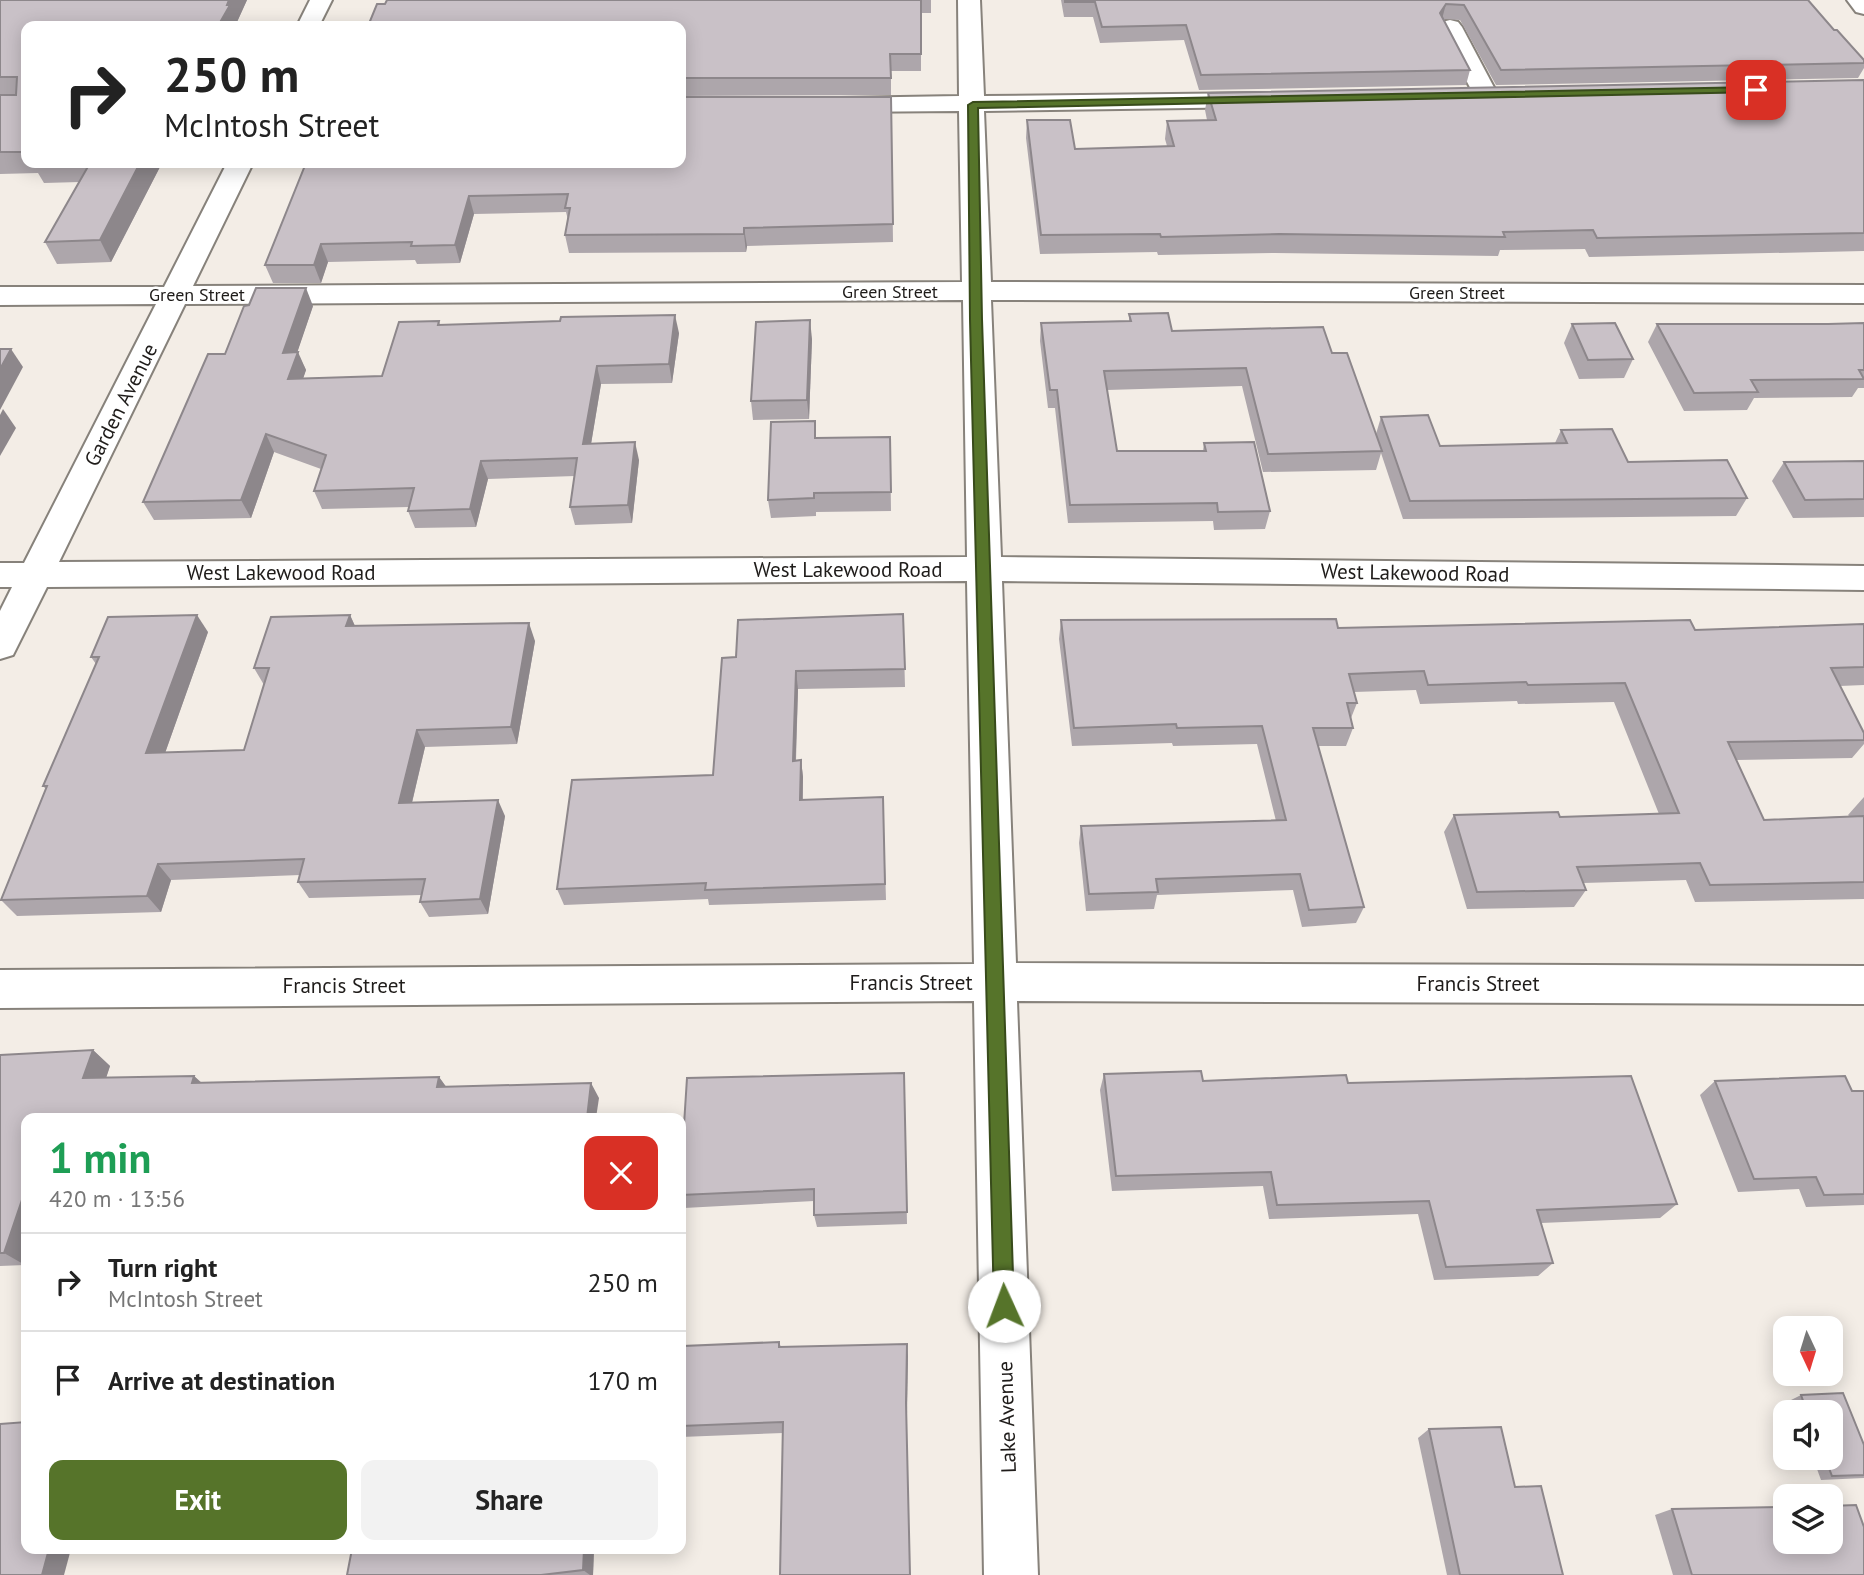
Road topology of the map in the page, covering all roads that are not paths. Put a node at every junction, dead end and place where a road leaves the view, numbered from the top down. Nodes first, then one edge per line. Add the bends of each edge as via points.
1 (321, 0) edge
2 (969, 0) edge
3 (1858, 0) edge
4 (1864, 7) edge
5 (310, 21) edge
6 (1450, 27) edge
7 (1514, 95) edge
8 (1459, 96) edge
9 (1486, 96) junction
10 (1282, 99) edge
11 (820, 105) edge
12 (973, 105) junction
13 (238, 168) edge
14 (976, 291) junction
15 (1864, 294) edge
16 (176, 295) junction
17 (0, 296) edge
18 (983, 569) junction
19 (0, 575) edge
20 (35, 575) junction
21 (1864, 578) edge
22 (0, 646) edge
23 (995, 982) junction
24 (1864, 985) edge
25 (0, 989) edge
26 (1011, 1575) edge

1 - 5 street
2 - 12 street, Lake Avenue
3 - 4 street
6 - 9 street
7 - 9 street
8 - 9 street
10 - 12 street
11 - 12 street
12 - 14 street, Lake Avenue
13 - 16 street, Garden Avenue
14 - 15 street, Green Street
14 - 16 street, Green Street
14 - 18 street, Lake Avenue
16 - 17 street, Green Street
16 - 20 street, Garden Avenue
18 - 20 street, West Lakewood Road
18 - 21 street, West Lakewood Road
18 - 23 street, Lake Avenue
19 - 20 street, West Lakewood Road
20 - 22 street, Garden Avenue
23 - 24 street, Francis Street
23 - 25 street, Francis Street
23 - 26 street, Lake Avenue

